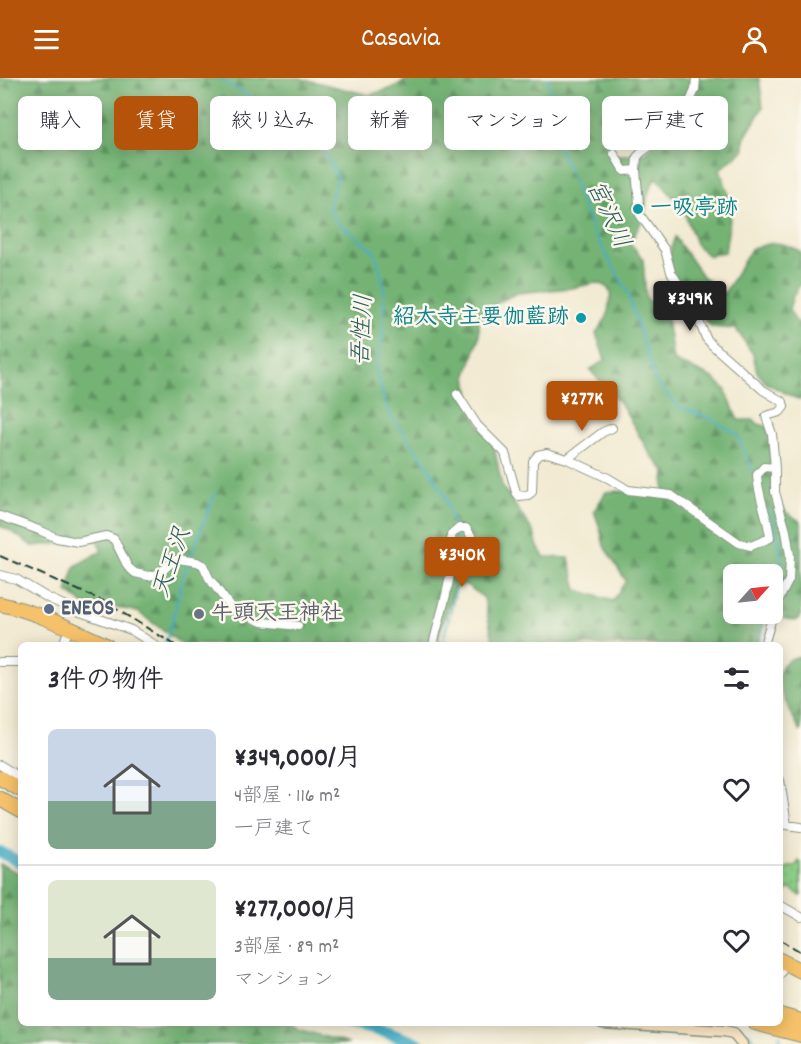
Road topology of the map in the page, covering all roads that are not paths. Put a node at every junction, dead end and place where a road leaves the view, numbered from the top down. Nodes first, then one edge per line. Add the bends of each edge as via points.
1 (696, 78) edge
2 (614, 154) dead end
3 (636, 171) junction
4 (457, 394) dead end
5 (612, 428) dead end
6 (567, 459) junction
7 (775, 468) junction
8 (0, 516) edge
9 (486, 559) dead end
10 (0, 574) edge
11 (0, 599) edge
12 (0, 604) edge
13 (23, 609) junction
14 (298, 626) dead end
15 (69, 628) junction
16 (64, 642) edge
17 (99, 642) edge
18 (150, 642) edge
19 (434, 642) edge
20 (765, 642) edge
21 (0, 662) edge
22 (18, 662) edge
23 (0, 765) edge
24 (18, 776) edge
25 (0, 777) edge
26 (0, 788) edge
27 (18, 788) edge
28 (18, 797) edge
29 (0, 799) edge
30 (18, 809) edge
31 (783, 824) edge
32 (801, 827) edge
33 (783, 907) edge
34 (801, 917) edge
35 (783, 966) edge
36 (801, 971) edge
37 (783, 1016) edge
38 (801, 1021) edge
39 (783, 1022) edge
40 (654, 1026) edge
41 (766, 1026) edge
42 (801, 1028) edge
43 (801, 1035) edge
44 (742, 1044) edge

1 - 3 street via 684,115 669,133 642,152
2 - 3 street via 624,171
3 - 7 street via 640,215 665,250 671,272 693,307 706,338 763,390 783,402 780,411 766,416
4 - 6 street via 477,425 505,453 519,496 532,492 533,461 538,455 547,453
5 - 6 street
6 - 7 street via 628,490 671,495 739,543 751,546 770,538 757,475 764,467
7 - 20 street via 775,492 790,555 789,580 775,607
8 - 14 street via 57,538 78,542 106,536 114,539 135,573 159,574 178,559 197,562 203,565 232,609 262,622
9 - 19 street via 466,528 451,535 450,584
10 - 18 street via 72,609 131,630
11 - 13 highway
12 - 13 highway
13 - 15 highway
15 - 16 street
15 - 17 highway
21 - 22 street
23 - 24 street
25 - 27 highway
26 - 28 highway
29 - 30 highway
31 - 32 street
33 - 34 street
35 - 36 highway
37 - 38 highway
39 - 42 highway
40 - 44 street via 724,1030 733,1033
41 - 43 highway

